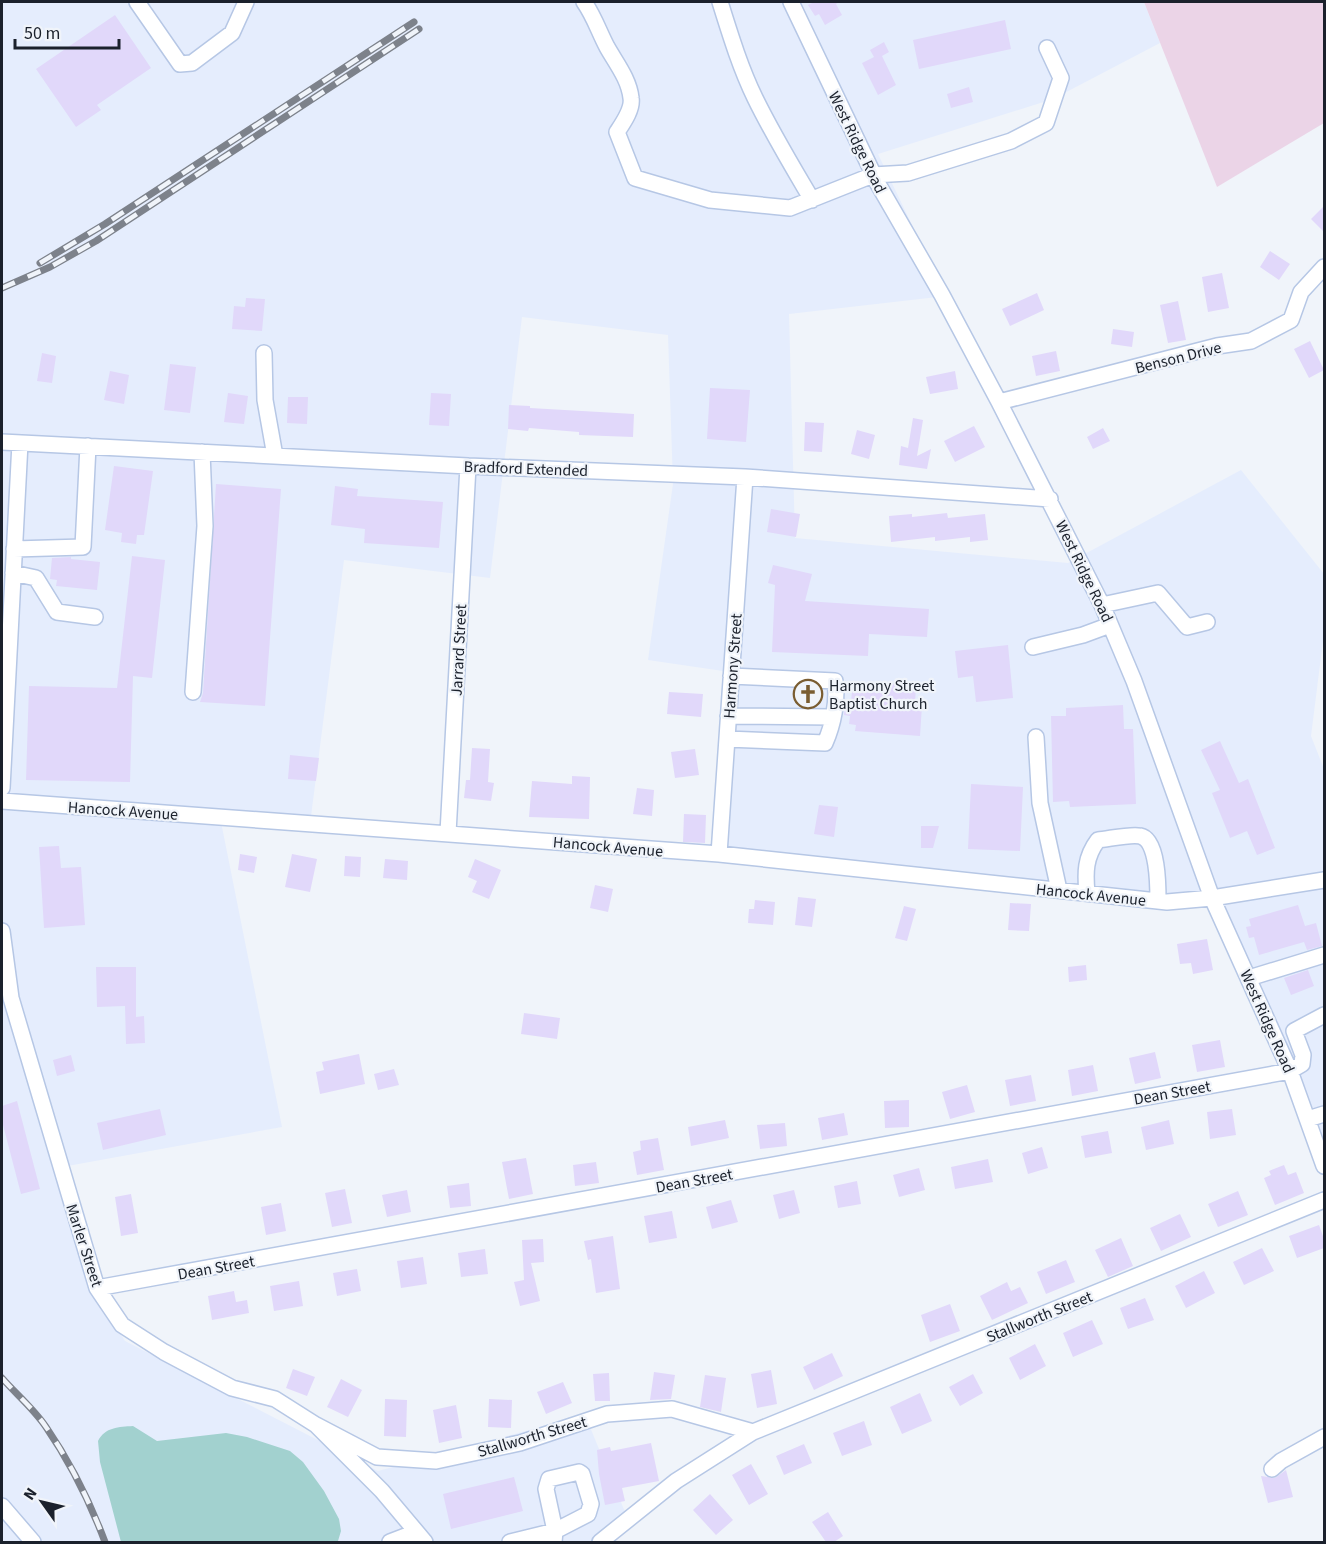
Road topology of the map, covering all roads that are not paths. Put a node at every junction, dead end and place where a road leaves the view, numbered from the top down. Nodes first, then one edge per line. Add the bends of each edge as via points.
1 (137, 2) edge
2 (246, 2) edge
3 (584, 2) edge
4 (720, 2) edge
5 (791, 2) edge
6 (1047, 48) dead end
7 (873, 175) junction
8 (812, 200) junction
9 (1324, 267) edge
10 (264, 353) dead end
11 (999, 402) junction
12 (2, 442) edge
13 (20, 443) junction
14 (88, 446) junction
15 (202, 452) junction
16 (275, 456) junction
17 (468, 466) junction
18 (745, 477) junction
19 (1050, 499) junction
20 (14, 549) junction
21 (13, 573) junction
22 (1102, 604) junction
23 (94, 617) dead end
24 (1207, 622) dead end
25 (1110, 625) junction
26 (1033, 647) dead end
27 (731, 676) junction
28 (193, 692) dead end
29 (728, 716) junction
30 (832, 717) junction
31 (1036, 737) dead end
32 (727, 739) junction
33 (2, 788) edge
34 (2, 801) edge
35 (448, 833) junction
36 (718, 855) junction
37 (1323, 885) edge
38 (1059, 890) junction
39 (1087, 893) junction
40 (1212, 898) junction
41 (1158, 901) junction
42 (2, 932) edge
43 (1324, 955) edge
44 (1249, 978) junction
45 (1324, 1015) edge
46 (1294, 1031) junction
47 (1276, 1037) junction
48 (1290, 1071) junction
49 (1324, 1114) edge
50 (1308, 1119) junction
51 (1324, 1166) edge
52 (1324, 1200) edge
53 (97, 1288) junction
54 (316, 1425) junction
55 (753, 1432) junction
56 (1324, 1437) edge
57 (1272, 1469) dead end
58 (2, 1506) edge
59 (420, 1537) edge
60 (555, 1537) edge
61 (33, 1542) edge
62 (390, 1542) edge
63 (510, 1542) edge
64 (600, 1542) edge

1 - 2 street via 180,64 192,63 232,33
3 - 8 street via 626,80 632,100 617,132 635,178 710,200 790,208
4 - 8 street via 754,96
5 - 7 street, West Ridge Road
6 - 7 street via 1061,78 1046,123 1011,141 908,173
7 - 8 street
7 - 11 street, West Ridge Road
9 - 11 street, Benson Drive via 1301,292 1291,320 1251,341 1217,346
10 - 16 street via 265,400
11 - 19 street, West Ridge Road
12 - 13 street, Bradford Extended
13 - 14 street, Bradford Extended
13 - 20 street
14 - 15 street, Bradford Extended
14 - 20 street via 82,547
15 - 16 street, Bradford Extended
15 - 28 street via 205,526
16 - 17 street, Bradford Extended
17 - 18 street, Bradford Extended
17 - 35 street, Jarrard Street
18 - 19 street, Bradford Extended
18 - 27 street, Harmony Street
19 - 22 street, West Ridge Road
20 - 21 street
21 - 23 street via 36,578 57,612
21 - 33 street
22 - 24 street via 1158,593 1187,627
22 - 25 street, West Ridge Road
25 - 26 street
25 - 40 street, West Ridge Road
27 - 29 street, Harmony Street
27 - 30 street via 835,681
29 - 30 street
29 - 32 street, Harmony Street
30 - 32 street via 825,743
31 - 38 street via 1040,803
32 - 36 street, Harmony Street
34 - 35 street, Hancock Avenue
35 - 36 street, Hancock Avenue
36 - 38 street, Hancock Avenue
37 - 40 street, Hancock Avenue
38 - 39 street, Hancock Avenue
39 - 41 street, Hancock Avenue
39 - 41 street via 1088,855 1098,840 1140,836 1152,848
40 - 41 street, Hancock Avenue
40 - 44 street, West Ridge Road
42 - 53 street, Marler Street via 11,998
43 - 44 street
44 - 47 street, West Ridge Road
45 - 46 street
46 - 47 street
46 - 48 street via 1303,1055 1302,1064
47 - 48 street, West Ridge Road
48 - 50 street, West Ridge Road
48 - 53 street, Dean Street
49 - 50 street
50 - 51 street, West Ridge Road
52 - 55 street, Stallworth Street
53 - 54 street, Marler Street via 122,1325 164,1352 232,1388 275,1399
54 - 55 street, Stallworth Street via 377,1456 436,1461 520,1443 607,1414 672,1409
54 - 59 street, Marler Street via 382,1491
55 - 64 street, Stallworth Street via 676,1481
56 - 57 street
58 - 61 street
59 - 62 street
60 - 63 street

